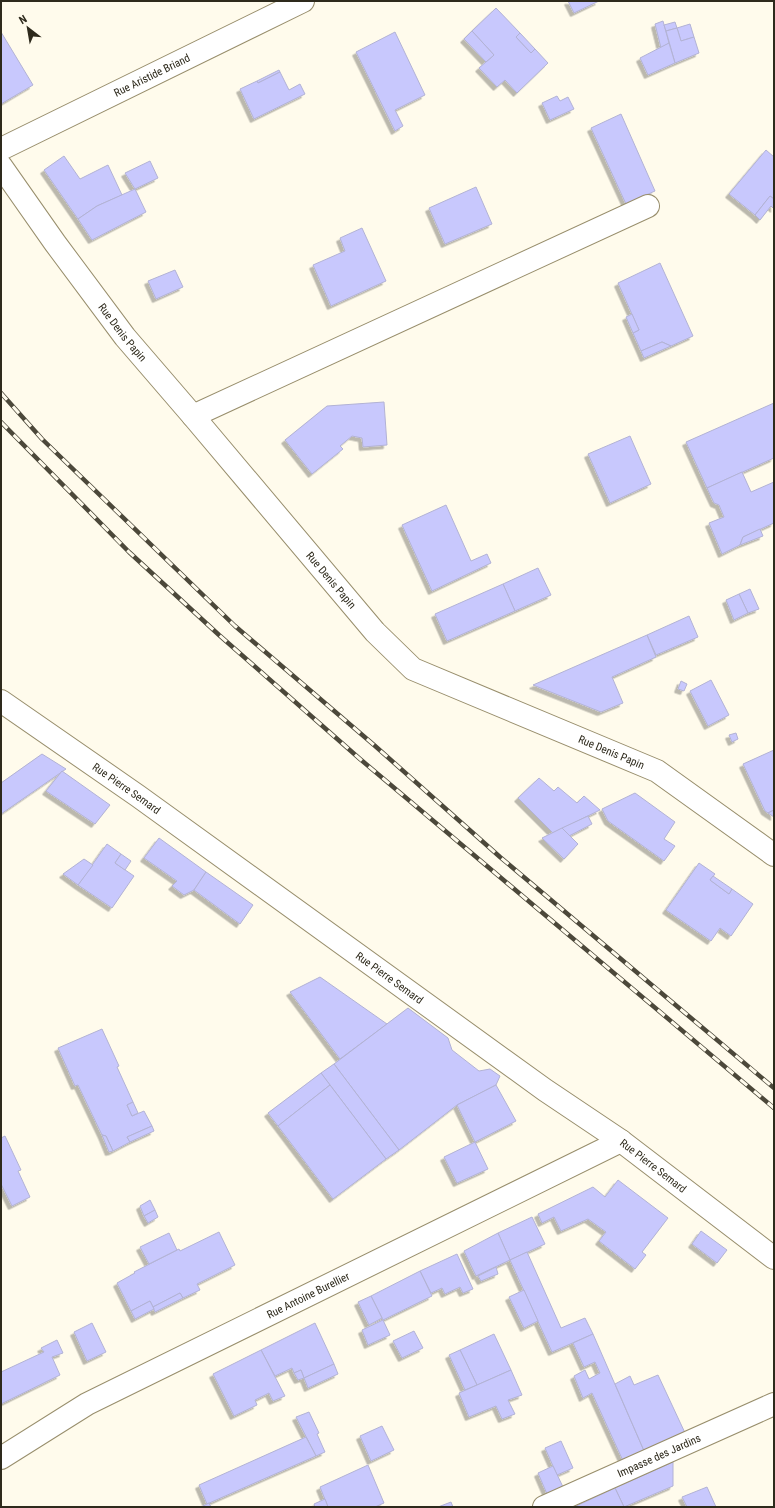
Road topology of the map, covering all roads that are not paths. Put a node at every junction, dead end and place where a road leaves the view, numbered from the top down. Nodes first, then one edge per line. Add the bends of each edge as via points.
1 (303, 1) edge
2 (1, 149) edge
3 (1, 166) edge
4 (648, 206) dead end
5 (193, 416) junction
6 (1, 701) edge
7 (774, 855) edge
8 (621, 1141) junction
9 (774, 1258) edge
10 (774, 1404) edge
11 (1, 1458) edge
12 (544, 1507) edge

1 - 2 street, Rue Aristide Briand
3 - 5 street, Rue Denis Papin via 125,337
4 - 5 street
5 - 7 street, Rue Denis Papin via 375,632 413,669 657,771
6 - 8 street, Rue Pierre Semard via 138,796 544,1090
8 - 9 street, Rue Pierre Semard
8 - 11 street, Rue Antoine Burellier via 87,1404
10 - 12 street, Impasse des Jardins

